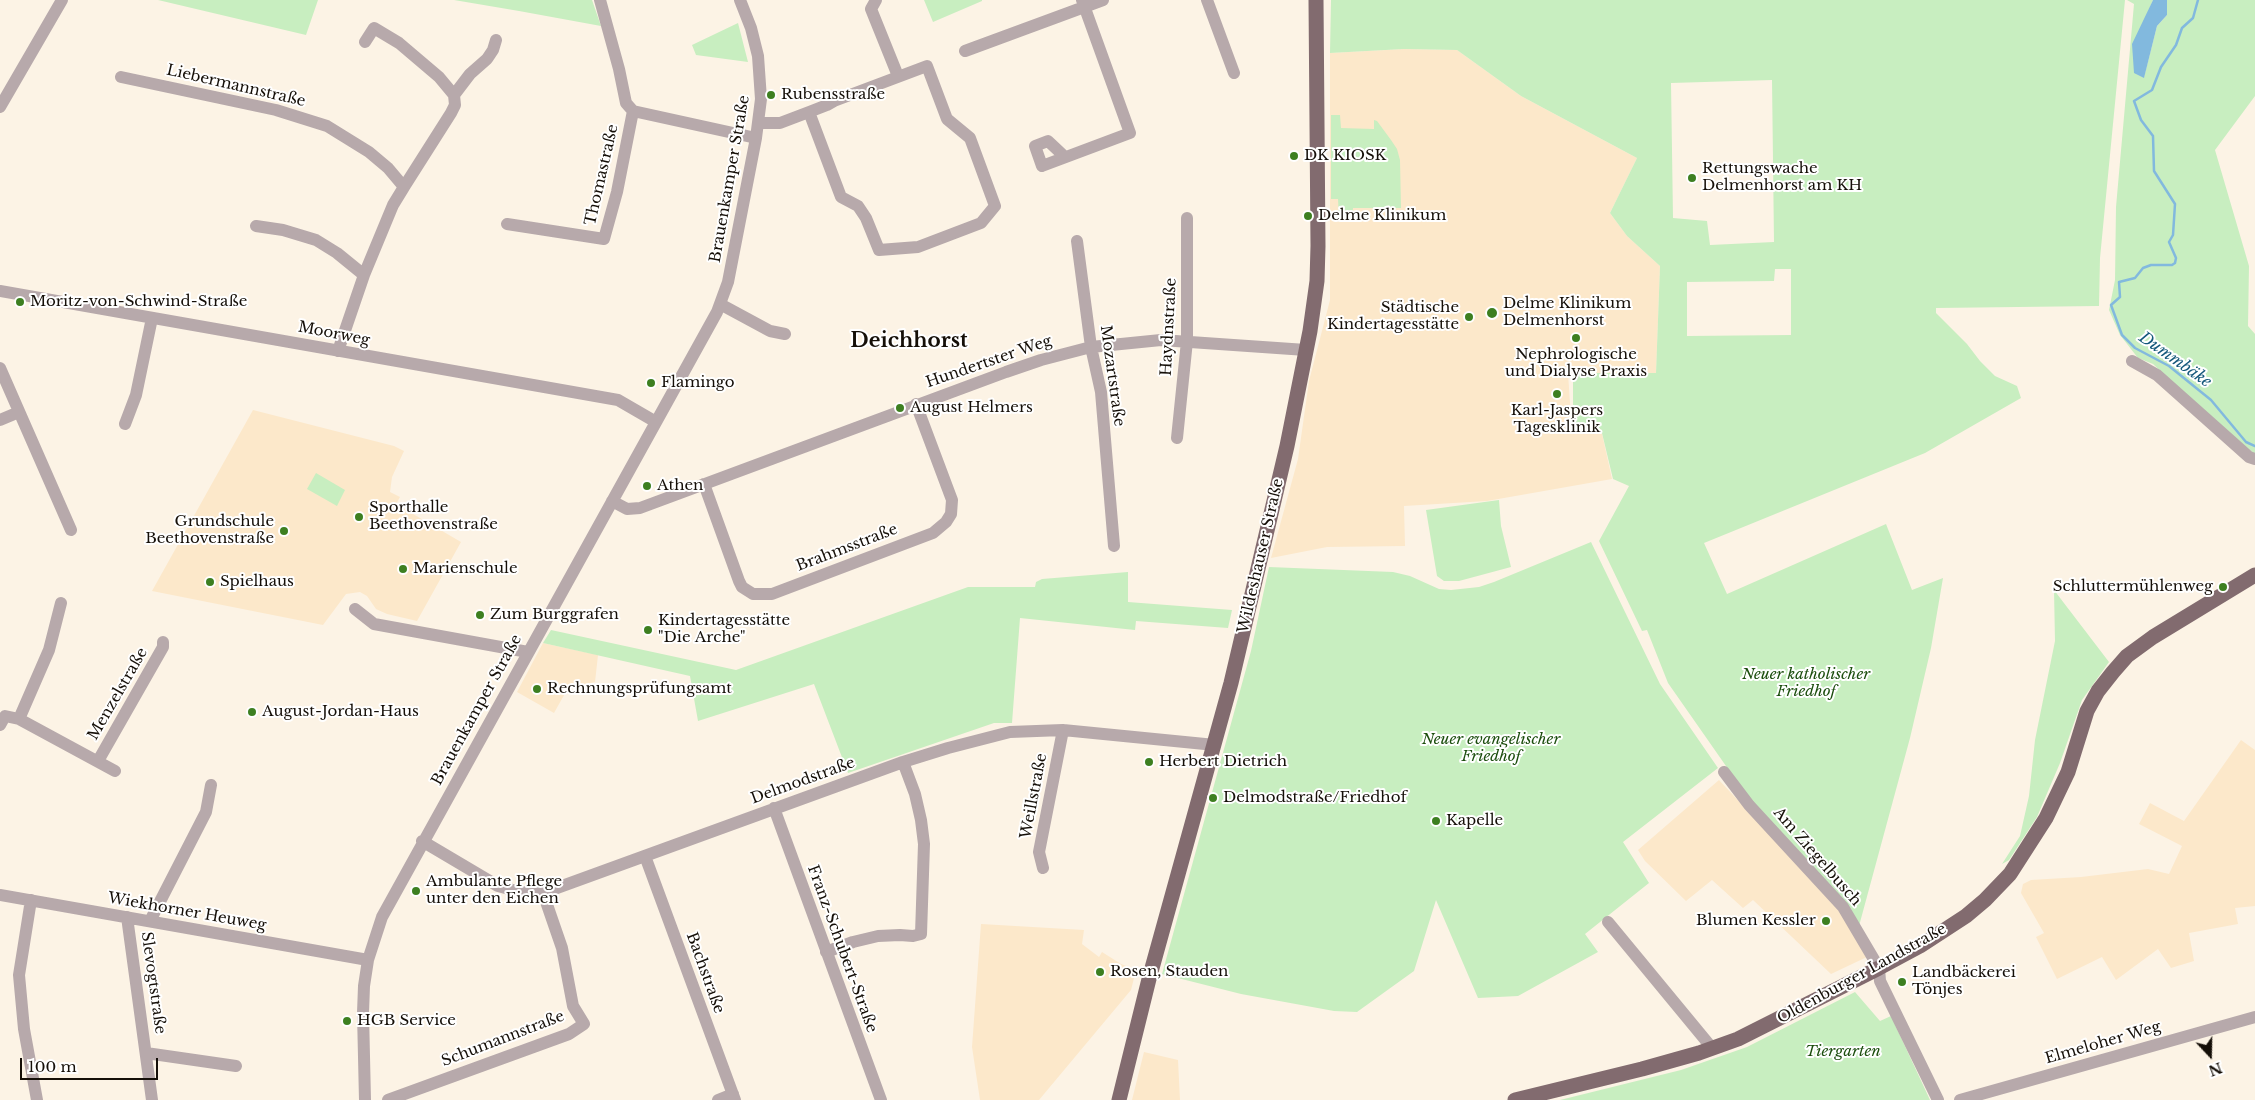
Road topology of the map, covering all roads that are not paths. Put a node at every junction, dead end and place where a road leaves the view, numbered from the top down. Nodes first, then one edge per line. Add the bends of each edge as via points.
1 (62, 0) edge
2 (600, 0) edge
3 (740, 0) edge
4 (876, 0) edge
5 (1103, 0) edge
6 (1207, 0) edge
7 (1316, 0) edge
8 (1084, 3) edge
9 (496, 40) dead end
10 (365, 42) dead end
11 (965, 51) dead end
12 (1234, 73) dead end
13 (898, 76) junction
14 (121, 77) dead end
15 (454, 95) junction
16 (0, 107) edge
17 (633, 111) junction
18 (809, 112) junction
19 (759, 122) junction
20 (756, 138) junction
21 (1066, 157) dead end
22 (404, 187) junction
23 (1188, 218) dead end
24 (507, 224) dead end
25 (256, 226) dead end
26 (1077, 240) dead end
27 (364, 275) junction
28 (0, 292) edge
29 (720, 304) junction
30 (152, 318) junction
31 (785, 334) dead end
32 (1187, 341) junction
33 (1092, 347) junction
34 (1306, 350) junction
35 (338, 351) junction
36 (2132, 361) dead end
37 (0, 368) edge
38 (916, 404) junction
39 (19, 412) junction
40 (0, 420) edge
41 (656, 422) junction
42 (125, 424) dead end
43 (1177, 438) dead end
44 (2255, 459) edge
45 (704, 484) junction
46 (612, 500) junction
47 (70, 530) dead end
48 (1114, 546) dead end
49 (2255, 575) edge
50 (60, 602) dead end
51 (356, 609) dead end
52 (163, 642) dead end
53 (528, 652) junction
54 (19, 719) junction
55 (0, 725) edge
56 (1063, 730) junction
57 (1215, 745) junction
58 (98, 762) junction
59 (904, 762) junction
60 (115, 771) dead end
61 (1724, 772) dead end
62 (211, 785) dead end
63 (774, 808) junction
64 (422, 841) junction
65 (645, 856) junction
66 (1043, 868) dead end
67 (543, 893) junction
68 (0, 895) edge
69 (31, 900) junction
70 (128, 918) junction
71 (150, 921) junction
72 (1608, 922) dead end
73 (826, 952) junction
74 (368, 960) junction
75 (1879, 968) junction
76 (2255, 1017) edge
77 (1712, 1048) junction
78 (146, 1054) junction
79 (236, 1066) dead end
80 (734, 1097) edge
81 (37, 1100) edge
82 (152, 1100) edge
83 (364, 1100) edge
84 (388, 1100) edge
85 (718, 1100) edge
86 (881, 1100) edge
87 (1119, 1100) edge
88 (1515, 1100) edge
89 (1938, 1100) edge
90 (1960, 1100) edge

1 - 16 street
2 - 17 street via 626,102
3 - 19 street, Brauenkamper Straße via 758,56
4 - 13 street via 871,9
5 - 8 street
6 - 12 street
7 - 34 main road, Wildeshauser Straße via 1318,246 1317,281
8 - 11 street
8 - 21 street via 1130,133
9 - 15 street via 487,59
10 - 15 street via 374,28 399,43 439,77
13 - 18 street
13 - 18 street via 926,66 947,119 970,138 995,206 981,224 918,247 878,250 858,206 842,197
14 - 22 street, Liebermannstraße via 276,110 327,126 370,152
15 - 22 street via 455,105 451,113
17 - 20 street
17 - 24 street, Thomastraße via 604,239
18 - 19 street via 780,123
19 - 20 street, Brauenkamper Straße
20 - 29 street, Brauenkamper Straße via 728,282
22 - 27 street via 393,205
23 - 32 street, Haydnstraße
25 - 27 street via 316,240
26 - 33 street, Mozartstraße
27 - 35 street
28 - 30 street, Moorweg
29 - 31 street via 770,331
29 - 41 street, Brauenkamper Straße
30 - 35 street, Moorweg
30 - 42 street via 136,395
32 - 33 street, Hundertster Weg via 1161,340
32 - 34 street, Hundertster Weg
32 - 43 street, Haydnstraße
33 - 38 street, Hundertster Weg via 1041,360
33 - 48 street, Mozartstraße via 1101,392
34 - 57 main road, Wildeshauser Straße via 1283,462
35 - 41 street, Moorweg via 618,400
36 - 44 street via 2156,375
37 - 39 street
38 - 45 street, Hundertster Weg
38 - 45 street, Brahmsstraße via 952,500 951,514 933,534 772,594 753,594 739,581
39 - 40 street
39 - 47 street
41 - 46 street, Brauenkamper Straße
45 - 46 street, Hundertster Weg via 640,508 627,509
46 - 53 street, Brauenkamper Straße
49 - 75 main road, Oldenburger Landstraße via 2153,637 2118,666 2098,691 2087,712 2068,772 2046,818 2010,874 1966,916
50 - 54 street via 49,650
51 - 53 street via 374,624
52 - 58 street, Menzelstraße
53 - 64 street, Brauenkamper Straße
54 - 55 street via 5,716
54 - 58 street, Menzelstraße
56 - 57 street, Delmodstraße
56 - 59 street, Delmodstraße via 1010,732
56 - 66 street, Weillstraße via 1039,852
57 - 87 main road, Wildeshauser Straße via 1151,971
58 - 60 street, Menzelstraße
59 - 63 street, Delmodstraße
59 - 73 street via 915,794 923,836 921,934 878,936
61 - 75 street, Am Ziegelbusch via 1842,907
62 - 71 street via 206,812
63 - 65 street, Delmodstraße
63 - 73 street, Franz-Schubert-Straße
64 - 67 street, Delmodstraße via 498,886 520,892
64 - 74 street, Brauenkamper Straße via 382,917
65 - 67 street, Delmodstraße
65 - 80 street, Bachstraße
67 - 84 street, Schumannstraße via 562,948 573,1006 584,1024 569,1034
68 - 69 street, Wiekhorner Heuweg
69 - 70 street, Wiekhorner Heuweg
69 - 81 street via 19,975 24,1029
70 - 71 street, Wiekhorner Heuweg
70 - 78 street, Slevogtstraße
71 - 74 street, Wiekhorner Heuweg
72 - 77 street
73 - 86 street, Franz-Schubert-Straße
74 - 83 street, Brauenkamper Straße via 362,1013
75 - 77 main road, Oldenburger Landstraße via 1774,1022
75 - 89 street, Am Ziegelbusch via 1880,980
76 - 90 street, Elmeloher Weg
77 - 88 main road, Oldenburger Landstraße
78 - 79 street, Slevogtstraße
78 - 82 street, Slevogtstraße
80 - 85 street

